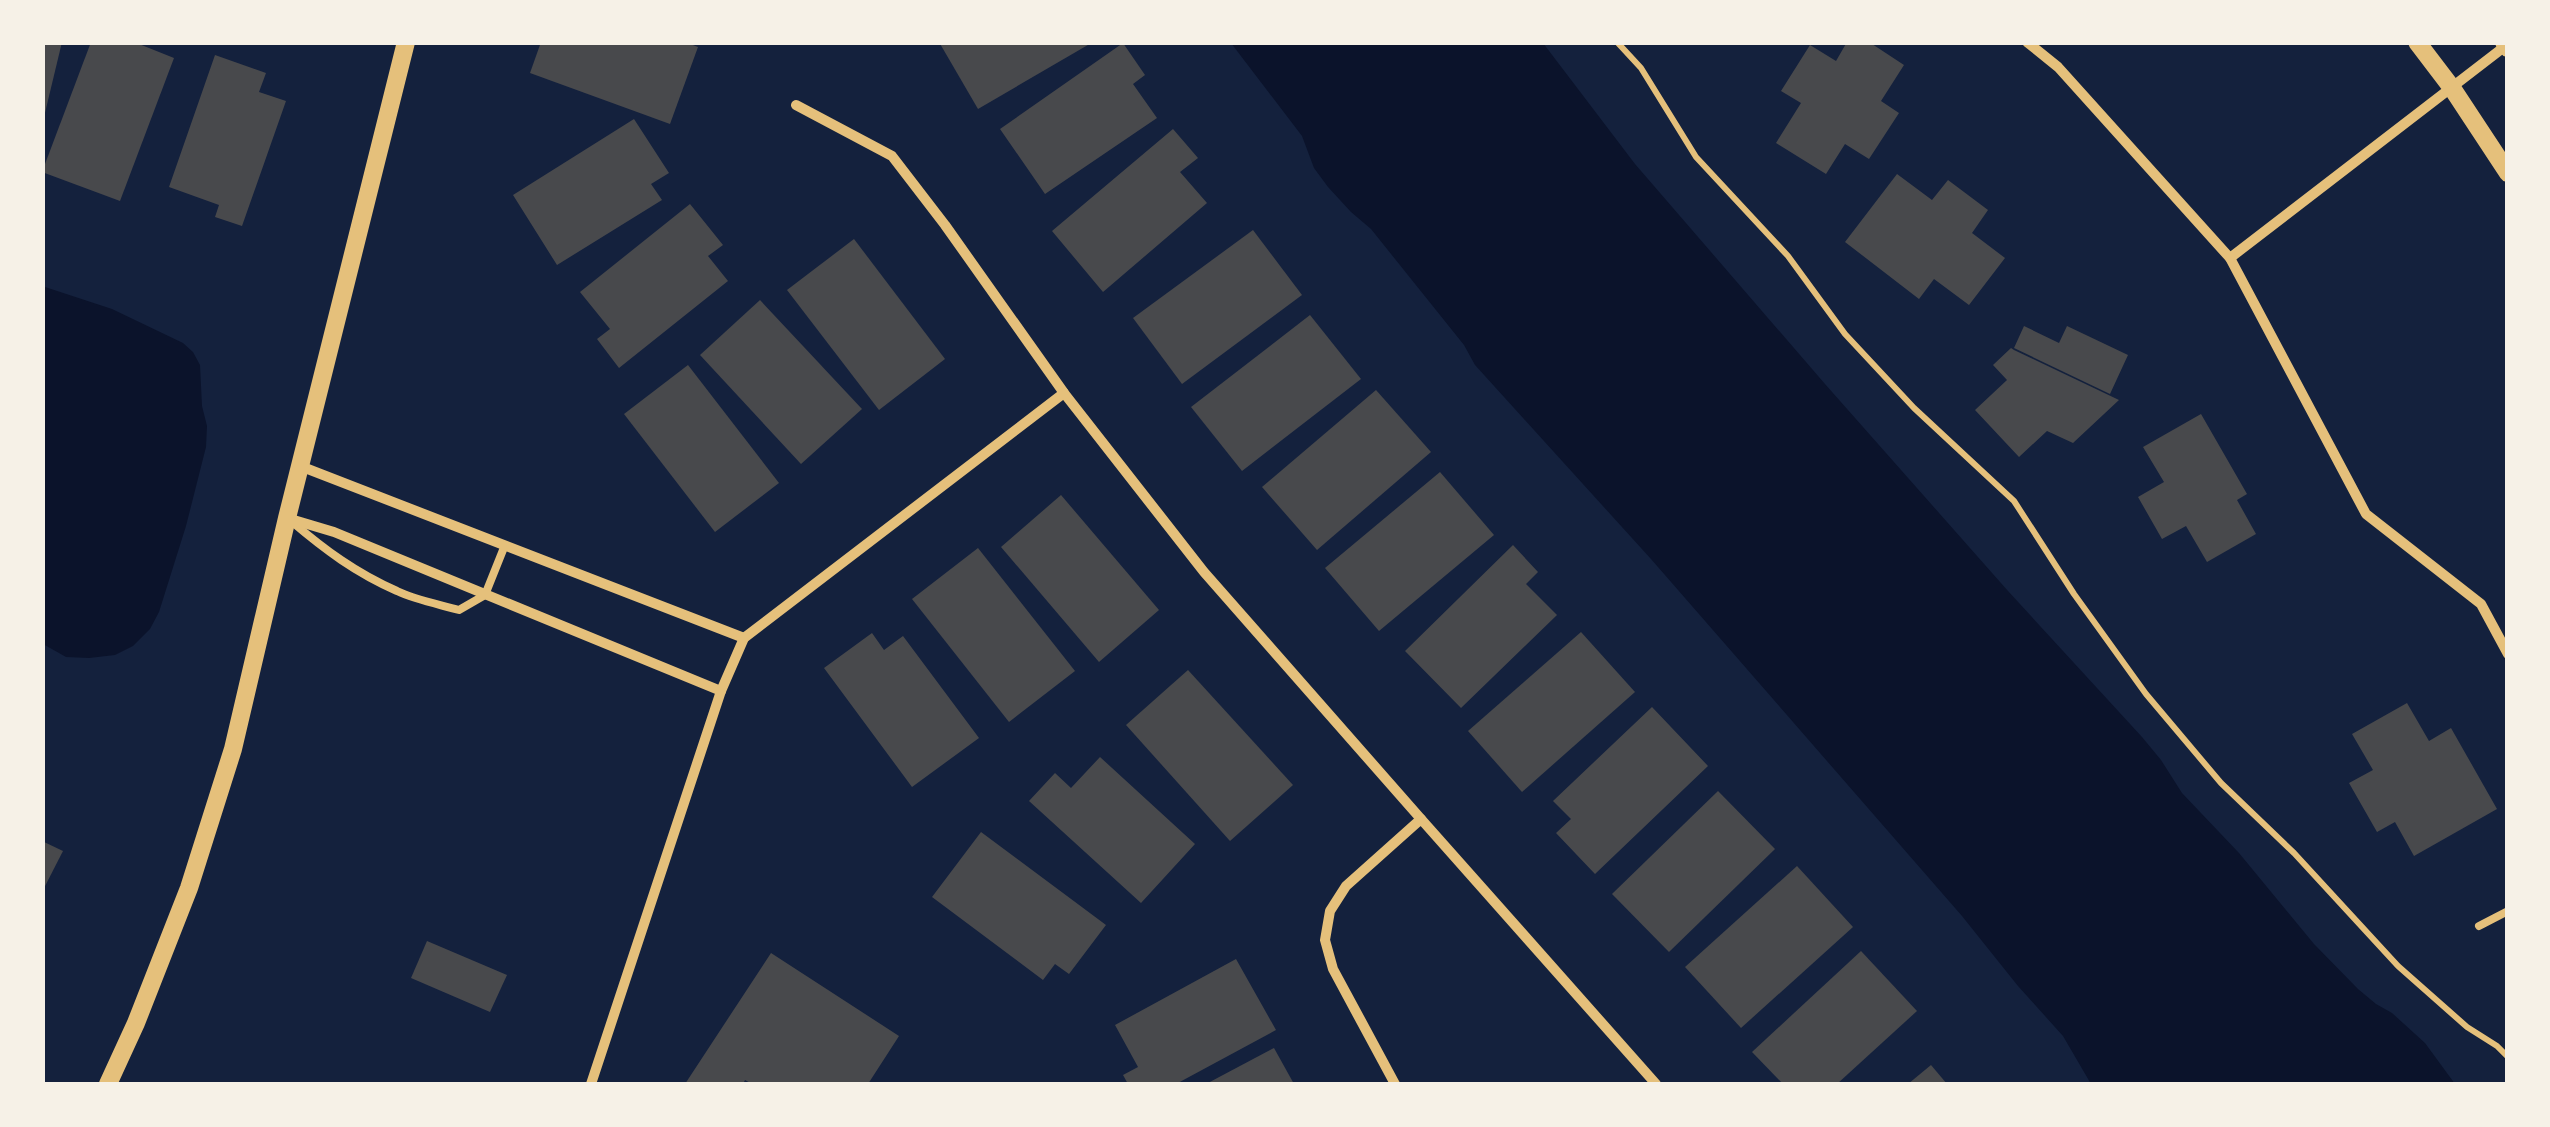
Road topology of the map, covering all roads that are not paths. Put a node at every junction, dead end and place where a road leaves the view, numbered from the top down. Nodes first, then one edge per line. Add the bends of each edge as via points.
1 (406, 42) edge
2 (2027, 42) edge
3 (2417, 42) edge
4 (2506, 45) edge
5 (2452, 88) junction
6 (796, 106) dead end
7 (2508, 174) edge
8 (2230, 258) junction
9 (1064, 394) junction
10 (300, 466) junction
11 (287, 518) junction
12 (505, 545) junction
13 (485, 595) junction
14 (744, 638) junction
15 (2508, 654) edge
16 (721, 691) junction
17 (1421, 820) junction
18 (2508, 911) edge
19 (2479, 926) dead end
20 (108, 1084) edge
21 (591, 1084) edge
22 (1395, 1084) edge
23 (1656, 1084) edge

1 - 10 street
2 - 8 street via 2058,67
3 - 5 street
4 - 5 street
5 - 7 street
5 - 8 street
6 - 9 street via 892,156
8 - 15 street via 2366,514 2481,604
9 - 14 street
9 - 17 street via 1204,572
10 - 11 street
10 - 12 street
11 - 13 street
11 - 13 lane via 331,556 400,593 458,610
11 - 20 street via 232,749 194,870
12 - 13 lane
12 - 14 street
13 - 16 street
14 - 16 street
16 - 21 street
17 - 22 street via 1346,886 1330,910 1325,940 1333,969
17 - 23 street
18 - 19 lane

